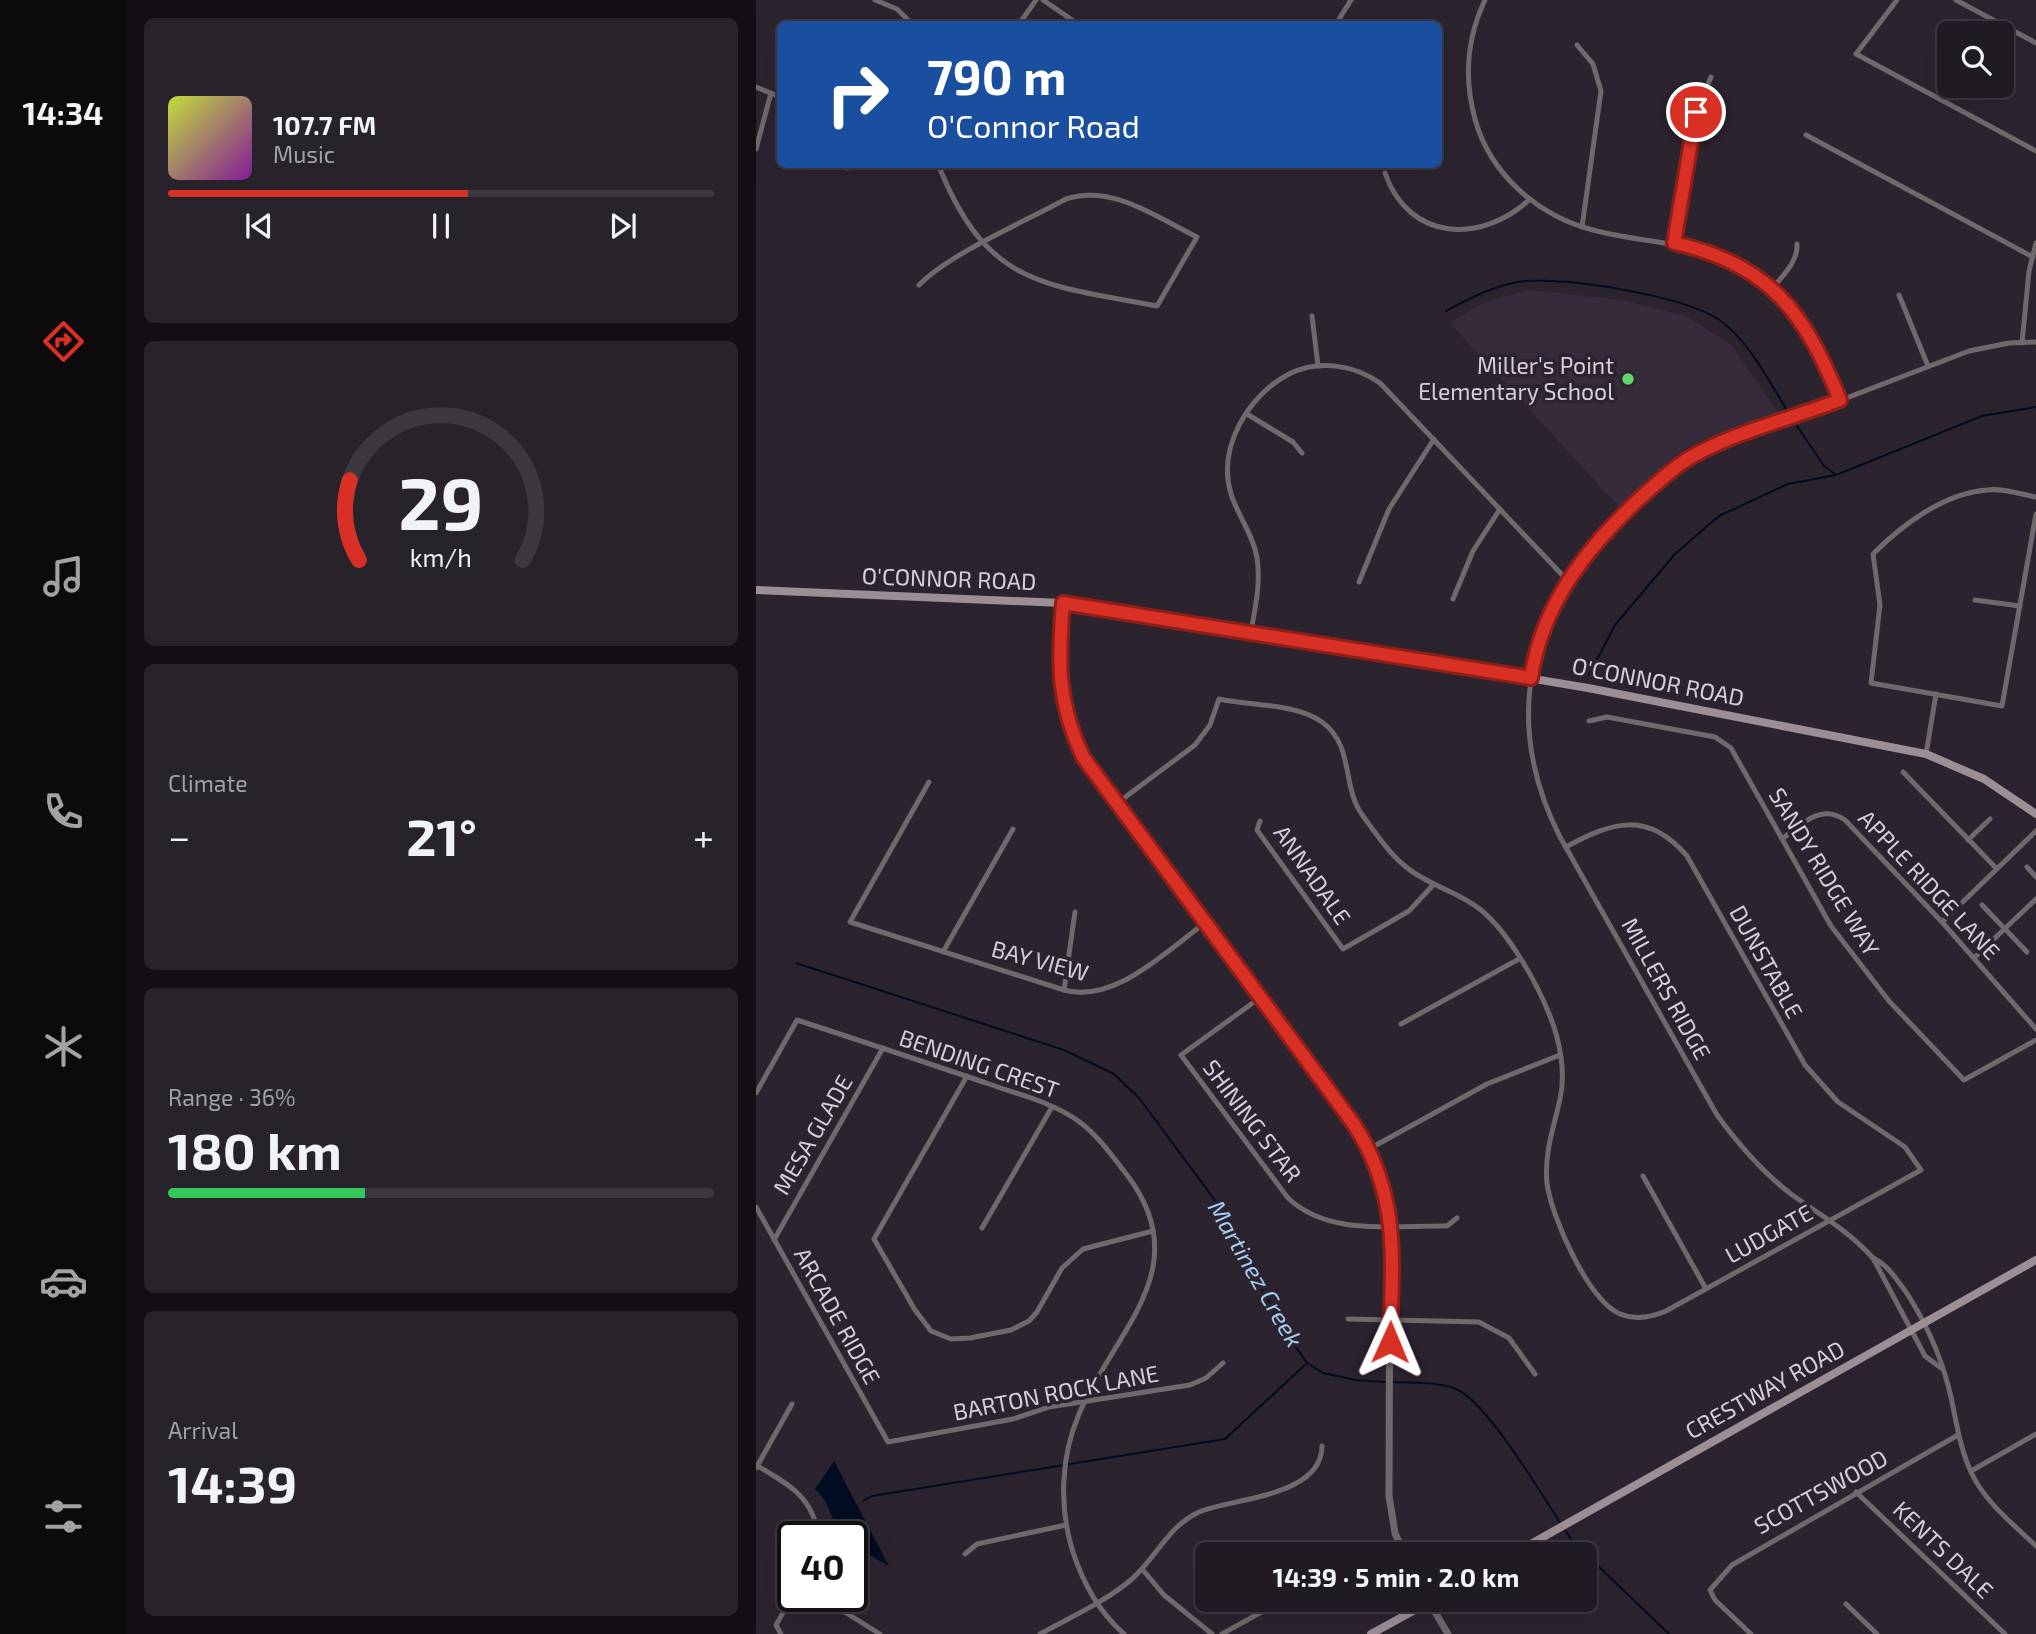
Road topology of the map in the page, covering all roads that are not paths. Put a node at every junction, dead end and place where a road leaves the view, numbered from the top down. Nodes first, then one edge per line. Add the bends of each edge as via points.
1 (875, 0) edge
2 (1036, 0) edge
3 (1043, 0) edge
4 (1351, 0) edge
5 (1485, 0) edge
6 (1897, 0) edge
7 (1956, 0) edge
8 (909, 21) dead end
9 (1021, 21) edge
10 (1074, 21) edge
11 (1338, 21) edge
12 (2036, 43) edge
13 (1577, 45) dead end
14 (1711, 77) dead end
15 (756, 87) edge
16 (771, 93) junction
17 (777, 96) edge
18 (1806, 135) dead end
19 (756, 149) edge
20 (2036, 151) edge
21 (941, 168) edge
22 (1385, 173) dead end
23 (1530, 199) junction
24 (1582, 227) junction
25 (1674, 243) junction
26 (2036, 243) edge
27 (984, 244) junction
28 (1797, 244) dead end
29 (2033, 257) junction
30 (919, 285) dead end
31 (1772, 289) junction
32 (1899, 295) dead end
33 (1312, 316) dead end
34 (2036, 342) edge
35 (2022, 343) junction
36 (1318, 366) junction
37 (1928, 366) junction
38 (1840, 400) junction
39 (1247, 414) junction
40 (1434, 439) junction
41 (1302, 453) dead end
42 (2036, 497) edge
43 (1500, 509) junction
44 (2036, 514) edge
45 (1567, 580) junction
46 (1359, 582) dead end
47 (756, 590) edge
48 (1452, 598) dead end
49 (1975, 600) dead end
50 (1063, 603) junction
51 (2020, 606) junction
52 (1251, 632) junction
53 (1531, 678) junction
54 (1936, 694) junction
55 (1589, 721) dead end
56 (1926, 754) junction
57 (1751, 767) dead end
58 (1744, 771) junction
59 (1903, 772) dead end
60 (929, 782) dead end
61 (1116, 804) junction
62 (2036, 814) edge
63 (1990, 819) dead end
64 (1260, 821) dead end
65 (1013, 829) dead end
66 (2036, 831) edge
67 (1782, 839) junction
68 (1968, 840) junction
69 (1566, 847) junction
70 (2027, 867) dead end
71 (1997, 869) junction
72 (2036, 877) edge
73 (1434, 884) junction
74 (2036, 899) edge
75 (1982, 905) dead end
76 (1075, 912) dead end
77 (1942, 922) junction
78 (1205, 923) junction
79 (2004, 929) junction
80 (943, 952) junction
81 (2027, 953) dead end
82 (1974, 958) junction
83 (1519, 959) junction
84 (1064, 990) junction
85 (1261, 997) junction
86 (1401, 1024) dead end
87 (2036, 1029) edge
88 (2036, 1040) edge
89 (883, 1048) junction
90 (1560, 1055) junction
91 (967, 1076) junction
92 (756, 1093) edge
93 (1052, 1107) junction
94 (1369, 1149) junction
95 (1921, 1170) joint
96 (1643, 1176) dead end
97 (756, 1207) edge
98 (1457, 1218) dead end
99 (1830, 1220) junction
100 (1390, 1225) junction
101 (982, 1228) dead end
102 (1153, 1231) junction
103 (774, 1240) junction
104 (1873, 1258) junction
105 (2036, 1260) edge
106 (1706, 1289) junction
107 (1906, 1293) junction
108 (1894, 1299) junction
109 (1348, 1319) dead end
110 (1391, 1320) junction
111 (1924, 1323) junction
112 (1911, 1330) junction
113 (1223, 1363) dead end
114 (1941, 1368) junction
115 (1535, 1374) dead end
116 (1085, 1403) junction
117 (792, 1404) dead end
118 (2036, 1434) edge
119 (1958, 1435) junction
120 (888, 1442) joint
121 (1322, 1446) dead end
122 (756, 1467) edge
123 (1970, 1471) junction
124 (1856, 1492) junction
125 (814, 1521) edge
126 (1066, 1525) junction
127 (1399, 1542) edge
128 (1535, 1542) edge
129 (2036, 1545) edge
130 (965, 1553) dead end
131 (1142, 1569) junction
132 (1097, 1602) junction
133 (1846, 1604) dead end
134 (783, 1612) edge
135 (845, 1612) edge
136 (1261, 1612) edge
137 (1409, 1612) edge
138 (1436, 1612) edge
139 (781, 1634) edge
140 (880, 1634) edge
141 (1040, 1634) edge
142 (1124, 1634) edge
143 (1212, 1634) edge
144 (1222, 1634) edge
145 (1371, 1634) edge
146 (1448, 1634) edge
147 (1751, 1634) edge
148 (1877, 1634) edge
149 (2005, 1634) edge

1 - 8 street via 897,9
2 - 9 street
3 - 10 street
4 - 11 street
5 - 23 street via 1469,51 1472,106 1491,155 1512,184
6 - 20 street via 1856,54
7 - 12 street
13 - 24 street via 1593,64 1601,91
14 - 25 street via 1696,112
15 - 16 street
16 - 17 street
16 - 19 street
18 - 29 street
21 - 27 street
22 - 23 street via 1396,197 1416,215 1447,229 1489,226
23 - 24 street
24 - 25 street
25 - 31 street via 1726,259
26 - 29 street
27 - 27 street via 1066,199 1095,193 1197,237 1157,306 1029,278 998,259
27 - 30 street
28 - 31 street via 1798,253
29 - 35 street
31 - 38 street via 1807,329
32 - 37 street
33 - 36 street
34 - 35 street, MILLERS RIDGE
35 - 37 street, MILLERS RIDGE via 1986,347
36 - 39 street via 1280,379
36 - 40 street via 1348,368 1373,378
37 - 38 street, MILLERS RIDGE
38 - 45 street, MILLERS RIDGE via 1690,458 1613,523
39 - 41 street via 1293,442
39 - 52 street via 1233,439 1227,467 1232,498 1256,557 1258,581
40 - 43 street
40 - 46 street via 1389,509
42 - 54 street via 1997,489 1971,492 1915,518 1873,554 1881,605 1871,683
43 - 45 street
43 - 48 street via 1473,551
44 - 51 street
45 - 53 street, MILLERS RIDGE via 1535,652
47 - 50 main road, O'CONNOR ROAD
49 - 51 street
50 - 52 main road, O'CONNOR ROAD
50 - 61 street via 1059,672 1065,712 1083,757
51 - 54 street via 2002,706
52 - 53 main road, O'CONNOR ROAD
53 - 56 main road, O'CONNOR ROAD
53 - 69 street, MILLERS RIDGE via 1529,712 1536,771
54 - 56 street
55 - 58 street, SANDY RIDGE WAY via 1606,717 1715,737 1731,748
56 - 62 main road, O'CONNOR ROAD via 1984,779
57 - 58 street, SANDY RIDGE WAY
58 - 67 street, SANDY RIDGE WAY
59 - 68 street
60 - 80 street, BAY VIEW via 850,922
61 - 73 street via 1195,746 1210,725 1219,699 1308,715 1329,728 1344,750 1359,811 1400,863
61 - 78 street
63 - 68 street
64 - 73 street, ANNADALE via 1257,830 1343,949 1409,911
65 - 80 street
66 - 71 street
67 - 77 street, APPLE RIDGE LANE via 1812,817 1833,812
67 - 88 street, SANDY RIDGE WAY via 1831,926 1864,972 1964,1080
68 - 71 street
69 - 95 street, DUNSTABLE via 1597,830 1627,824 1650,828 1677,844 1805,1065 1838,1102 1905,1147
69 - 99 street, MILLERS RIDGE via 1717,1115 1748,1156
70 - 72 street
71 - 77 street
73 - 83 street via 1480,909 1502,930
74 - 79 street
75 - 79 street
76 - 84 street
77 - 82 street, APPLE RIDGE LANE
78 - 84 street, BAY VIEW via 1114,988 1087,994
78 - 85 street
79 - 81 street
79 - 82 street
80 - 84 street, BAY VIEW
82 - 87 street, APPLE RIDGE LANE
83 - 86 street
83 - 90 street via 1549,1013
85 - 94 street
85 - 100 street, SHINING STAR via 1181,1055 1295,1205 1329,1222
89 - 91 street, BENDING CREST
89 - 92 street, BENDING CREST via 797,1020
89 - 103 street, MESA GLADE
90 - 94 street via 1487,1084
90 - 106 street, LUDGATE via 1561,1097 1547,1157 1551,1205 1600,1298 1630,1317 1657,1315
91 - 93 street, BENDING CREST
91 - 102 street via 874,1239 932,1331 951,1339 1011,1331 1037,1312 1062,1268 1083,1249
93 - 101 street
93 - 102 street, BENDING CREST via 1081,1123 1110,1153 1146,1204
94 - 100 street via 1385,1189
95 - 99 street, LUDGATE
96 - 106 street
97 - 103 street, ARCADE RIDGE
98 - 100 street, SHINING STAR via 1447,1226
99 - 104 street, MILLERS RIDGE
99 - 106 street, LUDGATE
100 - 110 street
102 - 116 street, BENDING CREST via 1155,1263 1144,1301
103 - 120 street, ARCADE RIDGE
104 - 107 street, MILLERS RIDGE via 1883,1263
104 - 108 street, MILLERS RIDGE
105 - 111 main road, CRESTWAY ROAD
107 - 108 street
107 - 111 street, MILLERS RIDGE
108 - 112 street, MILLERS RIDGE
109 - 110 street
110 - 115 street via 1491,1325 1514,1343
110 - 127 street via 1389,1496
111 - 112 main road, CRESTWAY ROAD
111 - 114 street, MILLERS RIDGE
112 - 114 street, MILLERS RIDGE via 1925,1356
112 - 128 main road, CRESTWAY ROAD
113 - 116 street, BARTON ROCK LANE via 1189,1385
114 - 119 street, MILLERS RIDGE
116 - 120 street, BARTON ROCK LANE
116 - 126 street, BENDING CREST via 1067,1455
117 - 122 street
118 - 123 street
119 - 123 street, MILLERS RIDGE
119 - 124 street, SCOTTSWOOD
121 - 131 street via 1319,1462 1296,1483 1277,1493 1214,1506 1185,1520
122 - 125 street via 801,1493
123 - 129 street, MILLERS RIDGE via 1988,1499
124 - 147 street, SCOTTSWOOD via 1746,1554 1710,1590
124 - 149 street, KENTS DALE
126 - 130 street via 977,1544
126 - 132 street, BENDING CREST via 1076,1563
131 - 132 street
131 - 143 street via 1164,1595
132 - 141 street
132 - 142 street, BENDING CREST
133 - 148 street
134 - 139 street via 776,1625
135 - 140 street
136 - 144 street
137 - 145 main road
138 - 146 street

